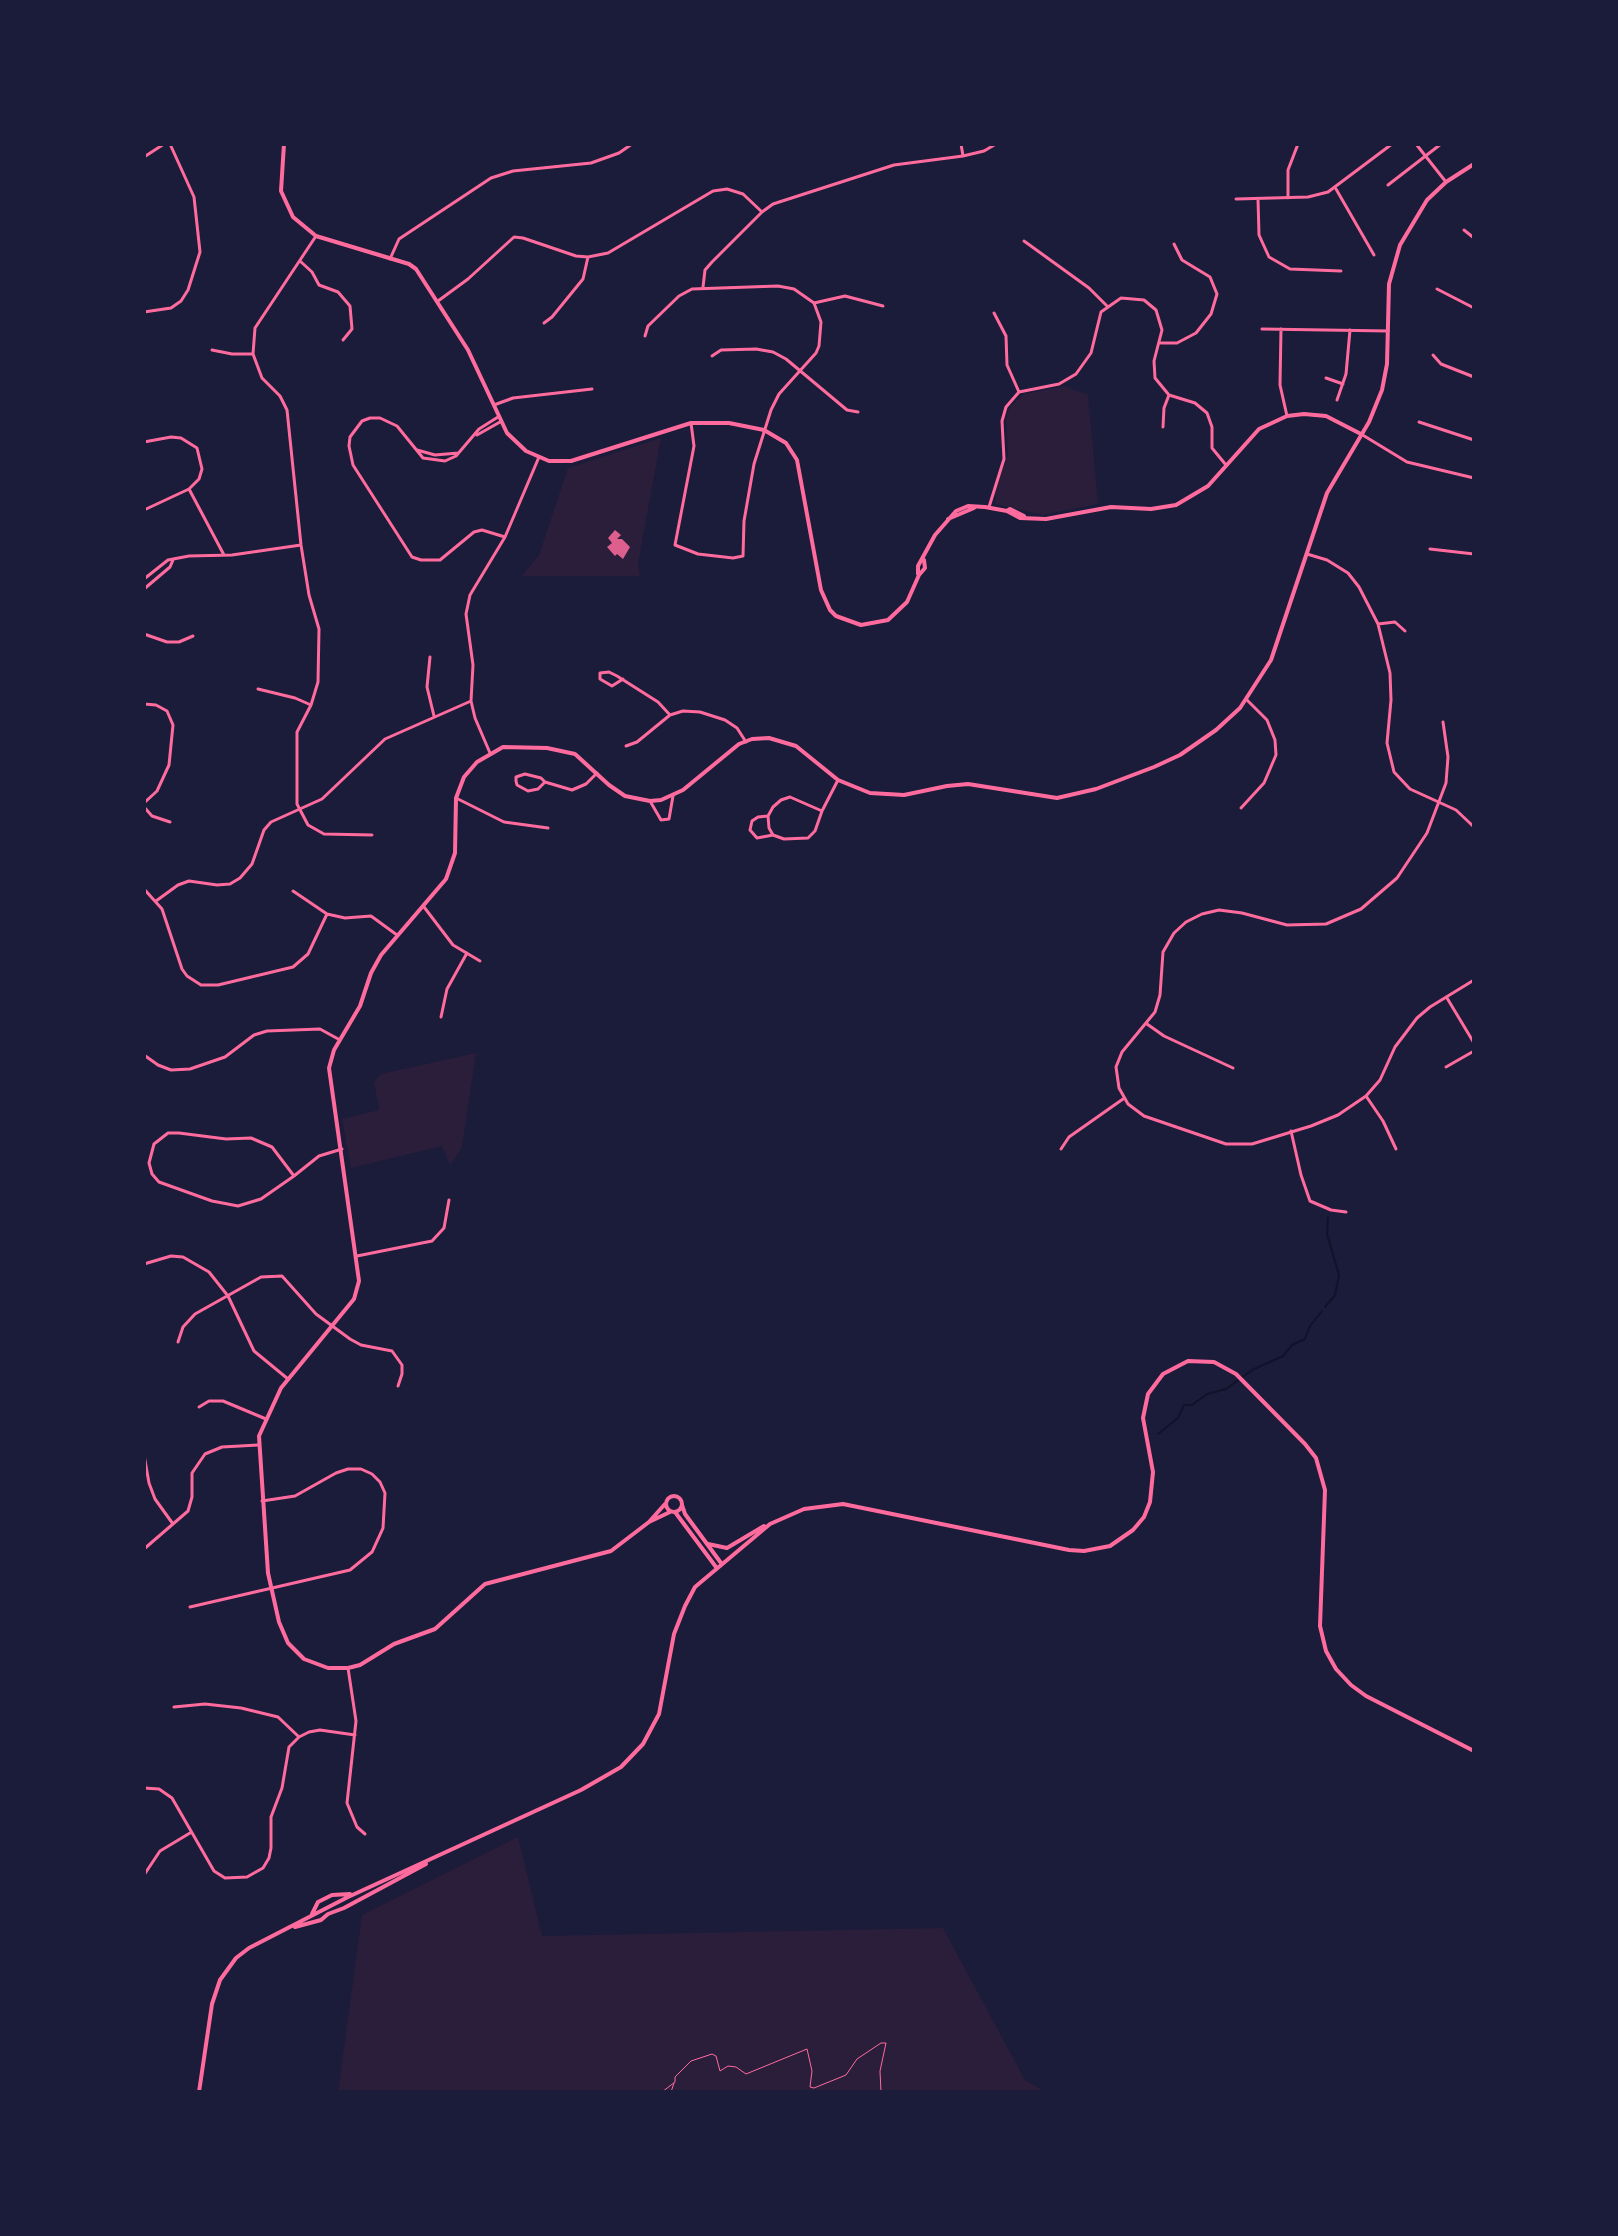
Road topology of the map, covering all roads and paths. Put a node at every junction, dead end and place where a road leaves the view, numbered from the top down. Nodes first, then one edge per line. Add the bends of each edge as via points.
1 (164, 144) edge
2 (170, 144) edge
3 (284, 144) edge
4 (632, 144) edge
5 (961, 144) edge
6 (996, 144) edge
7 (1298, 144) edge
8 (1392, 144) edge
9 (1416, 144) edge
10 (1441, 144) edge
11 (963, 156) junction
12 (1425, 156) junction
13 (144, 157) edge
14 (1474, 164) edge
15 (1446, 182) junction
16 (1388, 185) dead end
17 (1336, 189) junction
18 (1258, 198) junction
19 (1288, 198) junction
20 (1236, 199) dead end
21 (762, 212) junction
22 (1464, 230) dead end
23 (316, 236) junction
24 (1474, 238) edge
25 (1024, 241) dead end
26 (1174, 244) dead end
27 (1374, 255) dead end
28 (588, 257) junction
29 (390, 259) junction
30 (300, 261) junction
31 (1341, 271) dead end
32 (703, 288) junction
33 (1437, 289) dead end
34 (438, 301) junction
35 (814, 303) junction
36 (883, 306) dead end
37 (1107, 306) junction
38 (1474, 308) edge
39 (144, 312) edge
40 (994, 313) dead end
41 (544, 323) dead end
42 (1262, 329) dead end
43 (1281, 329) junction
44 (1350, 330) junction
45 (1388, 331) junction
46 (645, 336) dead end
47 (343, 340) dead end
48 (1161, 343) junction
49 (212, 350) dead end
50 (253, 354) junction
51 (1433, 355) dead end
52 (712, 356) dead end
53 (801, 371) junction
54 (1474, 377) edge
55 (1326, 378) dead end
56 (1343, 384) junction
57 (592, 389) dead end
58 (1019, 392) junction
59 (1169, 395) junction
60 (1337, 400) dead end
61 (494, 405) junction
62 (858, 412) dead end
63 (1287, 416) junction
64 (499, 420) junction
65 (1419, 422) dead end
66 (691, 423) junction
67 (1163, 427) dead end
68 (764, 430) junction
69 (1361, 434) junction
70 (1474, 440) edge
71 (144, 442) edge
72 (539, 457) junction
73 (1226, 465) junction
74 (1474, 478) edge
75 (189, 489) junction
76 (989, 507) junction
77 (144, 510) edge
78 (505, 537) junction
79 (301, 545) junction
80 (1430, 549) dead end
81 (1307, 554) junction
82 (1474, 554) edge
83 (224, 555) junction
84 (173, 560) junction
85 (144, 579) edge
86 (144, 589) edge
87 (1378, 624) junction
88 (1405, 631) dead end
89 (144, 634) edge
90 (193, 636) dead end
91 (430, 657) dead end
92 (623, 679) junction
93 (258, 689) dead end
94 (1247, 700) junction
95 (471, 701) junction
96 (144, 704) edge
97 (311, 705) junction
98 (670, 715) junction
99 (434, 716) junction
100 (1443, 722) dead end
101 (746, 742) junction
102 (626, 746) dead end
103 (490, 753) junction
104 (597, 773) junction
105 (838, 780) junction
106 (545, 782) junction
107 (673, 796) junction
108 (456, 798) junction
109 (650, 801) junction
110 (1440, 803) junction
111 (144, 805) edge
112 (1241, 808) dead end
113 (299, 810) junction
114 (822, 811) junction
115 (768, 816) junction
116 (170, 822) dead end
117 (1474, 827) edge
118 (548, 828) dead end
119 (372, 835) dead end
120 (773, 835) junction
121 (144, 889) edge
122 (293, 891) dead end
123 (156, 901) junction
124 (424, 907) junction
125 (327, 914) junction
126 (397, 935) junction
127 (467, 953) junction
128 (480, 961) dead end
129 (1474, 980) edge
130 (1446, 997) junction
131 (441, 1017) dead end
132 (1147, 1024) junction
133 (340, 1040) junction
134 (1474, 1043) edge
135 (1474, 1051) edge
136 (144, 1055) edge
137 (1446, 1067) dead end
138 (1233, 1068) dead end
139 (1366, 1096) junction
140 (1123, 1099) junction
141 (1291, 1131) junction
142 (342, 1149) junction
143 (1061, 1149) dead end
144 (1396, 1149) dead end
145 (294, 1176) junction
146 (449, 1200) dead end
147 (1346, 1212) dead end
148 (357, 1256) junction
149 (144, 1264) edge
150 (228, 1296) junction
151 (333, 1326) junction
152 (178, 1342) dead end
153 (288, 1379) junction
154 (398, 1386) dead end
155 (199, 1407) dead end
156 (266, 1419) junction
157 (258, 1445) junction
158 (144, 1455) edge
159 (262, 1501) junction
160 (665, 1504) junction
161 (682, 1505) junction
162 (673, 1512) junction
163 (649, 1522) junction
164 (173, 1524) junction
165 (770, 1524) junction
166 (707, 1544) junction
167 (144, 1549) edge
168 (719, 1565) junction
169 (272, 1589) junction
170 (190, 1607) dead end
171 (348, 1668) junction
172 (174, 1707) dead end
173 (355, 1735) junction
174 (299, 1737) junction
175 (1474, 1751) edge
176 (144, 1788) edge
177 (191, 1832) junction
178 (365, 1834) dead end
179 (438, 1856) junction
180 (144, 1875) edge
181 (352, 1895) junction
182 (311, 1916) junction
183 (277, 1933) junction
184 (672, 2085) junction
185 (199, 2092) edge
186 (662, 2092) edge
187 (671, 2092) edge
188 (881, 2092) edge

1 - 13 street
2 - 39 street via 194,197 201,245 181,301
3 - 23 street via 284,201 293,217
4 - 29 street via 591,163 491,178 399,239
5 - 11 street
6 - 11 street
7 - 19 street via 1288,170
8 - 17 street
9 - 12 street
10 - 12 street
11 - 21 street via 894,165
12 - 15 street
12 - 16 street
14 - 15 street
15 - 45 street via 1415,216 1400,245 1389,284
17 - 19 street
17 - 27 street
18 - 19 street
18 - 20 street
18 - 31 street via 1259,235 1269,257 1290,269
21 - 28 street via 743,194 713,191 608,253
21 - 32 street via 712,262
22 - 24 street
23 - 29 street
23 - 30 street
25 - 37 street
26 - 48 street via 1182,260 1210,277 1217,294 1211,314 1196,333 1177,343
28 - 34 street via 514,237
28 - 41 street via 583,279
29 - 34 street via 416,269
30 - 47 street via 319,285 338,292 350,306 352,329
30 - 50 street via 255,328
32 - 35 street via 778,286 794,289
32 - 46 street via 679,296 648,326
33 - 38 street
34 - 61 street
35 - 36 street via 845,296
35 - 53 street via 822,335
37 - 48 street via 1128,297 1151,305 1161,322
37 - 58 street via 1098,319 1091,353 1076,374 1059,384
40 - 58 street via 1006,336 1007,365
42 - 43 street
43 - 44 street
43 - 63 street via 1280,385
44 - 45 street
44 - 56 street
45 - 69 street via 1382,390
48 - 59 street via 1153,371
49 - 50 street
50 - 79 street via 262,378 287,410
51 - 54 street via 1441,364
52 - 53 street via 721,350 764,350
53 - 62 street via 847,410
53 - 68 street via 779,394
55 - 56 street
56 - 60 street
57 - 61 street
58 - 76 street via 1003,414 1004,459
59 - 67 street
59 - 73 street via 1207,413 1212,448
61 - 64 street
63 - 69 street via 1326,416
63 - 73 street via 1259,429
64 - 72 street via 515,443
64 - 78 street via 479,429 449,460 423,458 397,426 380,418 362,421 349,446 353,465 412,557 440,560 482,530
65 - 70 street
66 - 68 street
66 - 68 street via 694,446 675,545 716,556 743,556 744,521
66 - 72 street via 571,461
68 - 76 street via 786,443 797,460 821,590 830,610 861,625 888,620 907,602 918,566 950,514
69 - 74 street via 1407,462
69 - 81 street via 1327,493
71 - 75 street via 176,437 197,448 202,469
72 - 78 street
73 - 76 street via 1208,486 1176,505 1111,507 1046,519
75 - 77 street
75 - 83 street
78 - 95 street via 468,604
79 - 83 street
79 - 97 street via 319,629 318,682
80 - 82 street
81 - 87 street via 1348,573
81 - 94 street via 1278,643
83 - 84 street
84 - 85 street
84 - 86 street
87 - 88 street via 1395,622
87 - 110 street via 1391,682 1391,766 1410,789
89 - 90 street via 167,642
91 - 99 street via 427,687
92 - 92 street via 609,672 600,673 600,679 612,686
92 - 98 street
93 - 97 street
94 - 105 street via 1180,755 1073,796 1040,797 968,784 896,796
94 - 112 street via 1267,720 1276,755 1264,783
95 - 99 street
95 - 103 street
96 - 111 street via 167,711 173,725 169,765
97 - 113 street via 297,732
98 - 101 street via 691,711 725,720
98 - 102 street
99 - 113 street via 385,739 332,792
100 - 110 street via 1448,769
101 - 105 street via 769,738 791,743
101 - 107 street
103 - 104 street via 513,745 565,750
103 - 108 street via 469,771
104 - 106 street via 572,790
104 - 109 street via 625,796
105 - 114 street
106 - 106 street via 533,776 516,777 517,785 528,791
107 - 109 street
107 - 109 street via 669,819 661,820
108 - 118 street via 504,822
108 - 124 street via 451,868
110 - 117 street
110 - 132 street via 1397,878 1344,918 1297,926 1219,910 1186,922 1163,952 1159,1001
111 - 116 street via 152,816
113 - 119 street via 308,825 324,834
113 - 123 street via 264,830 252,864 240,878 217,885 189,881
114 - 115 street via 790,797
114 - 120 street via 808,838
115 - 120 street
115 - 120 street via 752,821 750,830 757,838
121 - 123 street
122 - 125 street
123 - 125 street via 182,969 194,982 210,986 293,967 308,954
124 - 126 street
124 - 127 street via 453,945
125 - 126 street via 371,916
126 - 133 street via 375,964
127 - 128 street
127 - 131 street via 447,989
129 - 130 street
130 - 134 street
130 - 139 street via 1411,1025
132 - 138 street
132 - 140 street via 1118,1060
133 - 136 street via 320,1029 267,1031 225,1057 190,1069 171,1070
133 - 142 street via 329,1068
135 - 137 street
139 - 141 street via 1338,1115
139 - 144 street
140 - 141 street via 1153,1120 1232,1145
140 - 143 street via 1069,1137
141 - 147 street via 1310,1201
142 - 145 street via 319,1156
142 - 148 street
145 - 145 street via 261,1199 224,1205 159,1182 149,1163 154,1144 168,1133 251,1138 272,1147
146 - 148 street via 444,1228 432,1241
148 - 151 street via 354,1299
149 - 150 street via 183,1257 209,1272
150 - 151 street via 261,1277 282,1276
150 - 152 street via 188,1320
150 - 153 street via 254,1351
151 - 153 street
151 - 154 street via 361,1345 392,1351 402,1365
153 - 156 street
155 - 156 street via 223,1401
156 - 157 street
157 - 159 street
157 - 164 street via 222,1447 205,1454 192,1473 188,1511
158 - 164 street via 155,1499
159 - 169 street
159 - 169 street via 295,1496 348,1469 361,1469 380,1482 386,1502 380,1538 361,1564
160 - 161 street via 673,1496
160 - 162 street
160 - 163 street
161 - 162 street
161 - 166 street
162 - 163 street
162 - 168 street
163 - 171 street via 611,1551 485,1584 435,1629
164 - 167 street
165 - 166 street via 727,1548
165 - 168 street
165 - 175 street via 804,1509 843,1504 1069,1550 1110,1546 1133,1530 1150,1502 1153,1472 1143,1418 1154,1384 1174,1366 1214,1362 1240,1378 1311,1450 1322,1473 1320,1626 1332,1663 1366,1696
166 - 168 street
168 - 179 street via 695,1587 685,1606 674,1634 659,1714 635,1753 581,1790
169 - 170 street
169 - 171 street via 283,1633 296,1652 316,1665
171 - 173 street
172 - 174 street via 241,1708 278,1717
173 - 174 street via 320,1730
173 - 178 street via 347,1803
174 - 177 street via 286,1757 263,1868 247,1877 225,1878 209,1864
176 - 177 street via 168,1794
177 - 180 street via 160,1851
179 - 181 street
179 - 183 street via 321,1920
181 - 182 street
181 - 182 street via 332,1895 318,1902
182 - 183 street
183 - 185 street via 236,1958 220,1980
184 - 186 path
184 - 187 path
184 - 188 path via 691,2061 712,2054 720,2071 728,2066 746,2074 807,2049 814,2088 846,2075 857,2059 886,2043

